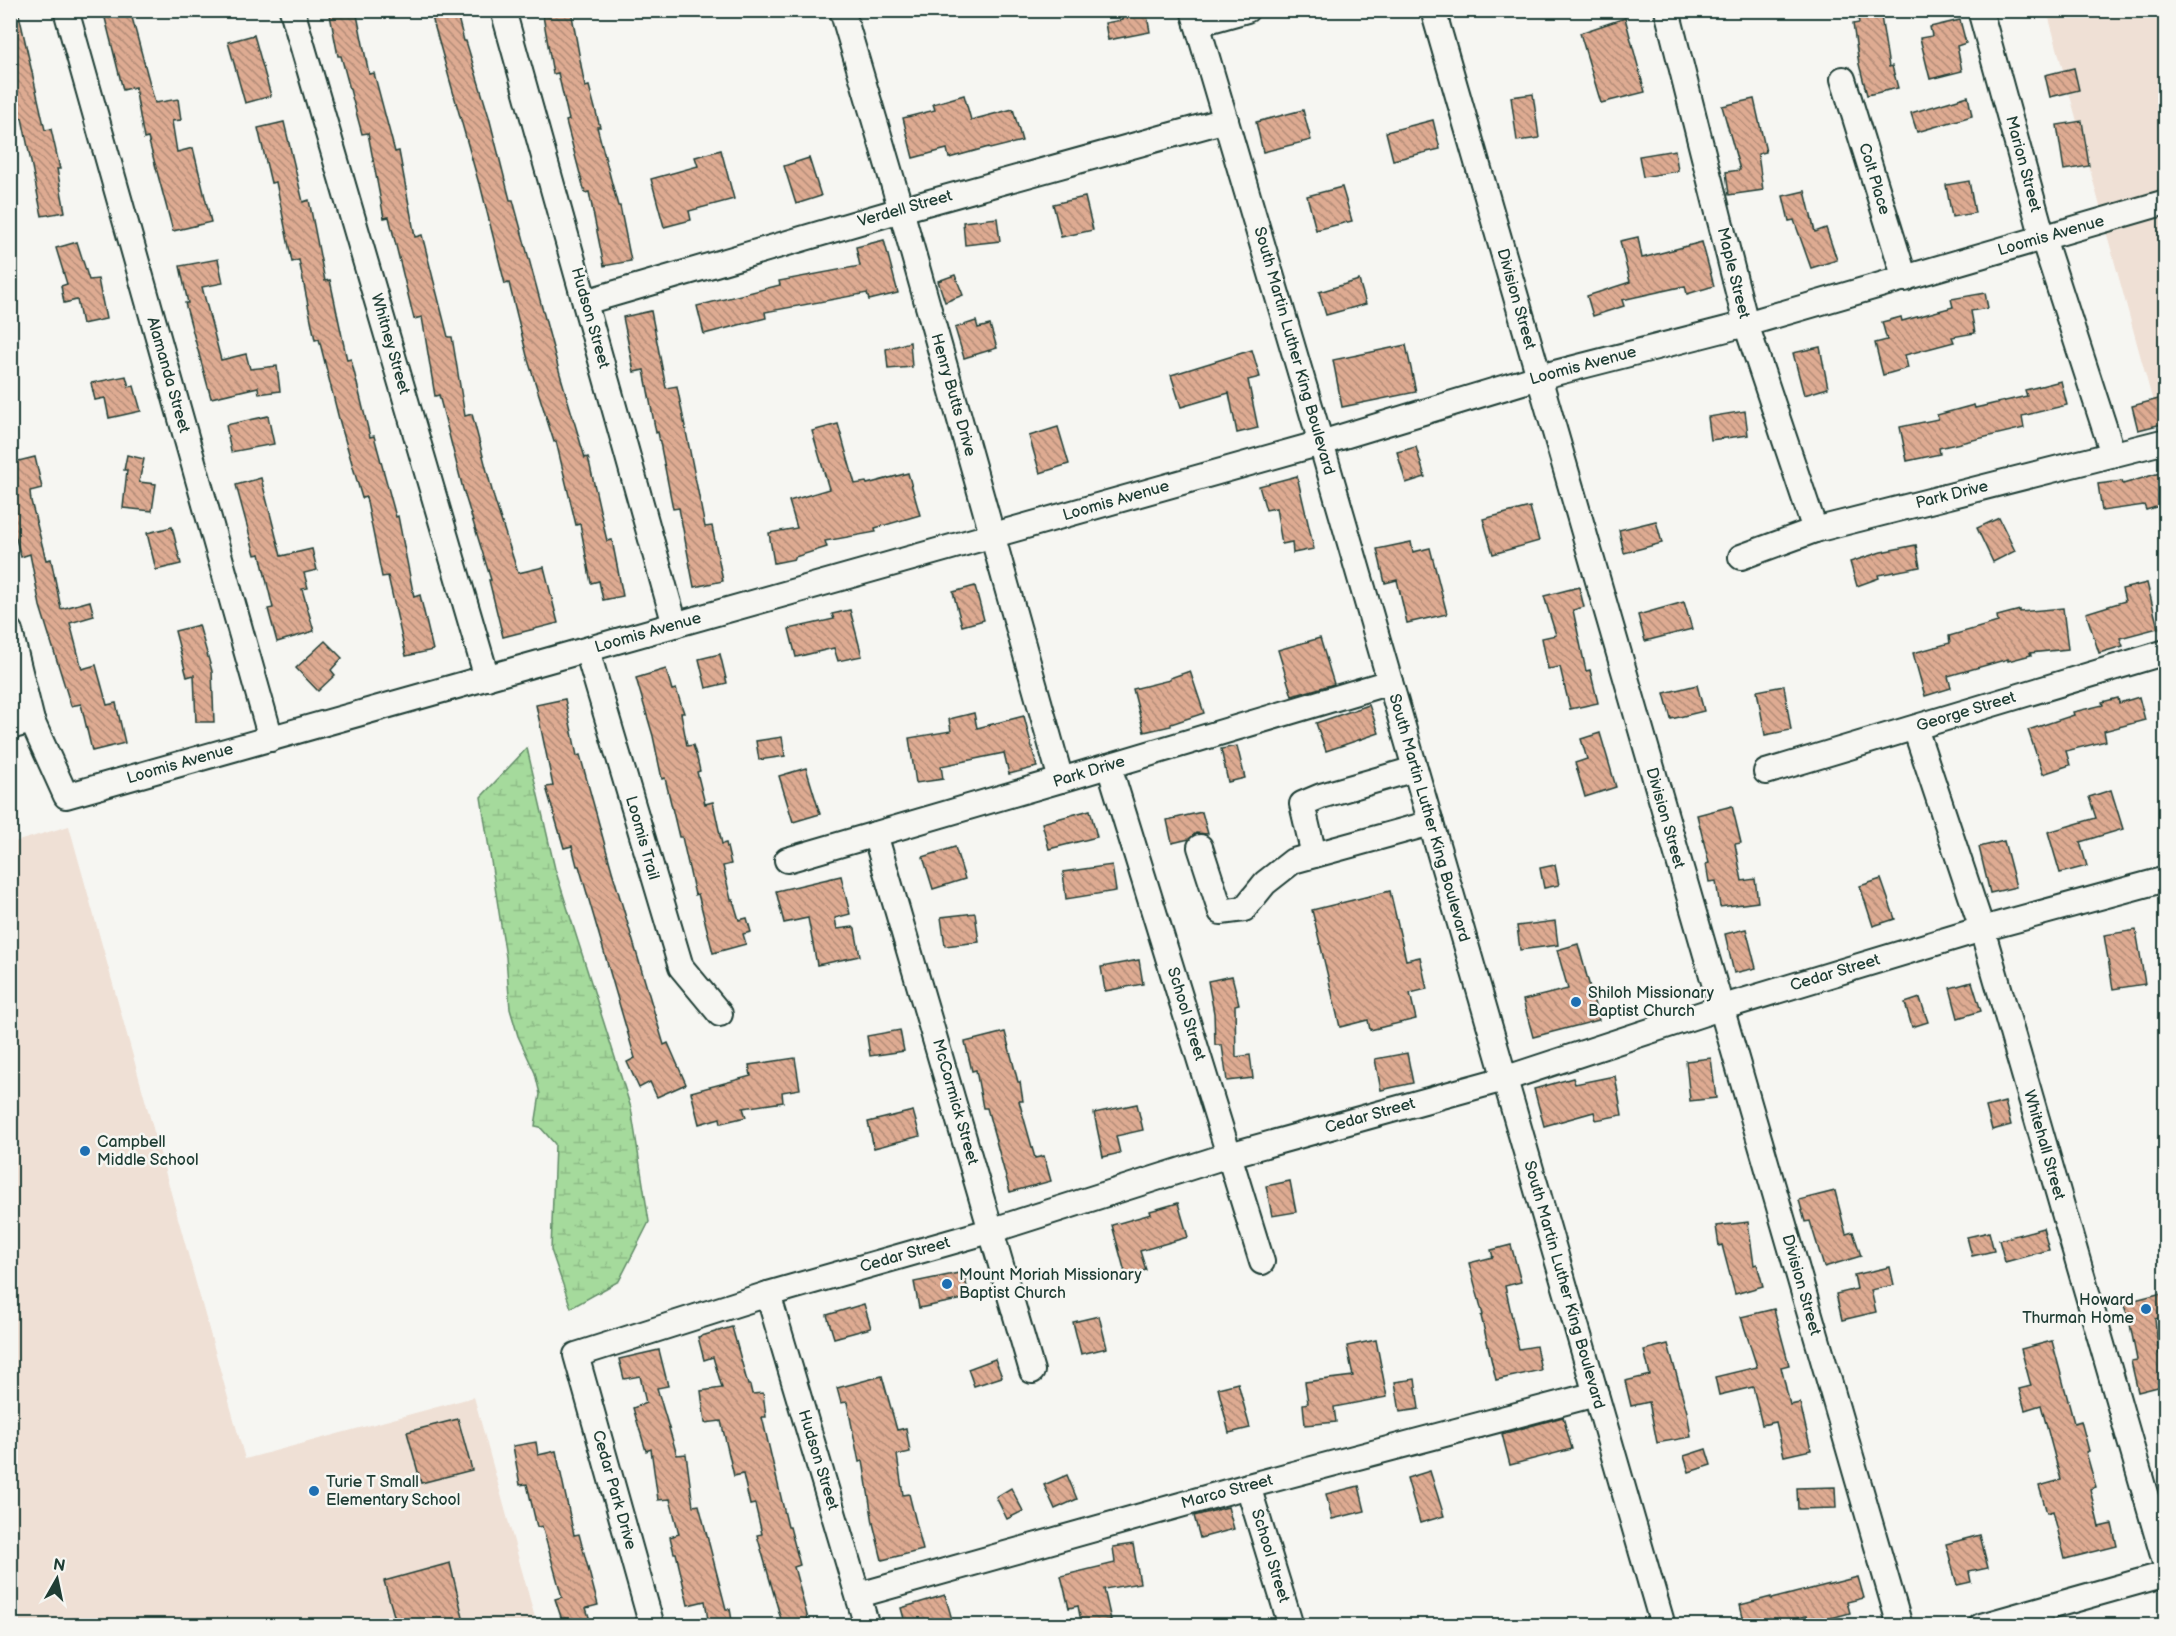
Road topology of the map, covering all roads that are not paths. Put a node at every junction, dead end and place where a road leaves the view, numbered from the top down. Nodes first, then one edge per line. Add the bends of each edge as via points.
1 (66, 10) edge
2 (292, 10) edge
3 (503, 10) edge
4 (842, 10) edge
5 (1247, 10) edge
6 (1433, 10) edge
7 (1666, 10) edge
8 (1980, 10) edge
9 (1195, 17) edge
10 (1843, 79) dead end
11 (1226, 120) junction
12 (2166, 202) edge
13 (901, 210) junction
14 (2043, 238) junction
15 (1905, 279) junction
16 (585, 302) junction
17 (1746, 324) junction
18 (1539, 377) junction
19 (2166, 441) edge
20 (1321, 443) junction
21 (2113, 454) junction
22 (1815, 531) junction
23 (993, 536) junction
24 (1741, 558) dead end
25 (675, 625) junction
26 (10, 631) edge
27 (587, 650) junction
28 (2166, 652) edge
29 (487, 678) junction
30 (1390, 682) junction
31 (21, 724) edge
32 (1915, 728) junction
33 (271, 739) junction
34 (1109, 766) junction
35 (1415, 769) junction
36 (1766, 772) dead end
37 (1061, 780) junction
38 (1431, 823) junction
39 (875, 834) junction
40 (1200, 847) dead end
41 (1314, 855) junction
42 (787, 860) dead end
43 (2166, 879) edge
44 (1982, 928) junction
45 (1720, 1008) junction
46 (720, 1014) dead end
47 (1504, 1079) junction
48 (1229, 1155) junction
49 (993, 1230) junction
50 (1262, 1262) dead end
51 (768, 1294) junction
52 (576, 1355) joint
53 (1032, 1371) dead end
54 (1596, 1394) junction
55 (1248, 1486) junction
56 (2166, 1566) edge
57 (2166, 1574) edge
58 (859, 1595) junction
59 (652, 1626) edge
60 (867, 1626) edge
61 (1291, 1626) edge
62 (1663, 1626) edge
63 (1900, 1626) edge
64 (1981, 1626) edge

1 - 33 street, Alamanda Street
2 - 29 street, Whitney Street
3 - 16 street, Hudson Street
4 - 13 street, Henry Butts Drive
5 - 9 street
6 - 18 street, Division Street
7 - 17 street, Maple Street
8 - 14 street, Marion Street
9 - 11 street, South Martin Luther King Boulevard
10 - 15 street, Colt Place
11 - 13 street, Verdell Street
11 - 20 street, South Martin Luther King Boulevard
12 - 14 street, Loomis Avenue
13 - 16 street, Verdell Street
13 - 23 street, Henry Butts Drive
14 - 15 street, Loomis Avenue
14 - 21 street, Marion Street
15 - 17 street, Loomis Avenue
16 - 25 street, Hudson Street
17 - 18 street, Loomis Avenue
17 - 22 street, Maple Street
18 - 20 street, Loomis Avenue
18 - 45 street, Division Street
19 - 21 street, Park Drive
20 - 23 street, Loomis Avenue
20 - 30 street, South Martin Luther King Boulevard
21 - 22 street, Park Drive
22 - 24 street, Park Drive
23 - 25 street, Loomis Avenue
23 - 37 street, Henry Butts Drive
25 - 27 street, Loomis Avenue
26 - 31 street
27 - 29 street, Loomis Avenue
27 - 46 street, Loomis Trail via 681,967
28 - 32 street, George Street
29 - 33 street, Loomis Avenue
30 - 34 street, Park Drive
30 - 35 street, South Martin Luther King Boulevard
31 - 33 street, Loomis Avenue via 66,796
32 - 36 street, George Street
32 - 44 street, Whitehall Street
34 - 37 street, Park Drive
34 - 48 street, School Street
35 - 38 street, South Martin Luther King Boulevard
35 - 41 street via 1302,804
37 - 39 street, Park Drive
38 - 41 street
38 - 47 street, South Martin Luther King Boulevard
39 - 42 street, Park Drive
39 - 49 street, McCormick Street
40 - 41 street via 1221,912 1244,909 1265,883 1293,861
43 - 44 street, Cedar Street
44 - 45 street, Cedar Street
44 - 56 street, Whitehall Street
45 - 47 street, Cedar Street
45 - 63 street, Division Street
47 - 48 street, Cedar Street
47 - 54 street, South Martin Luther King Boulevard
48 - 49 street, Cedar Street
48 - 50 street, School Street
49 - 51 street, Cedar Street
49 - 53 street, McCormick Street
51 - 52 street, Cedar Street
51 - 58 street, Hudson Street
52 - 59 street, Cedar Park Drive
54 - 55 street, Marco Street
54 - 62 street, South Martin Luther King Boulevard
55 - 58 street, Marco Street
55 - 61 street, School Street
57 - 64 street
58 - 60 street, Hudson Street

